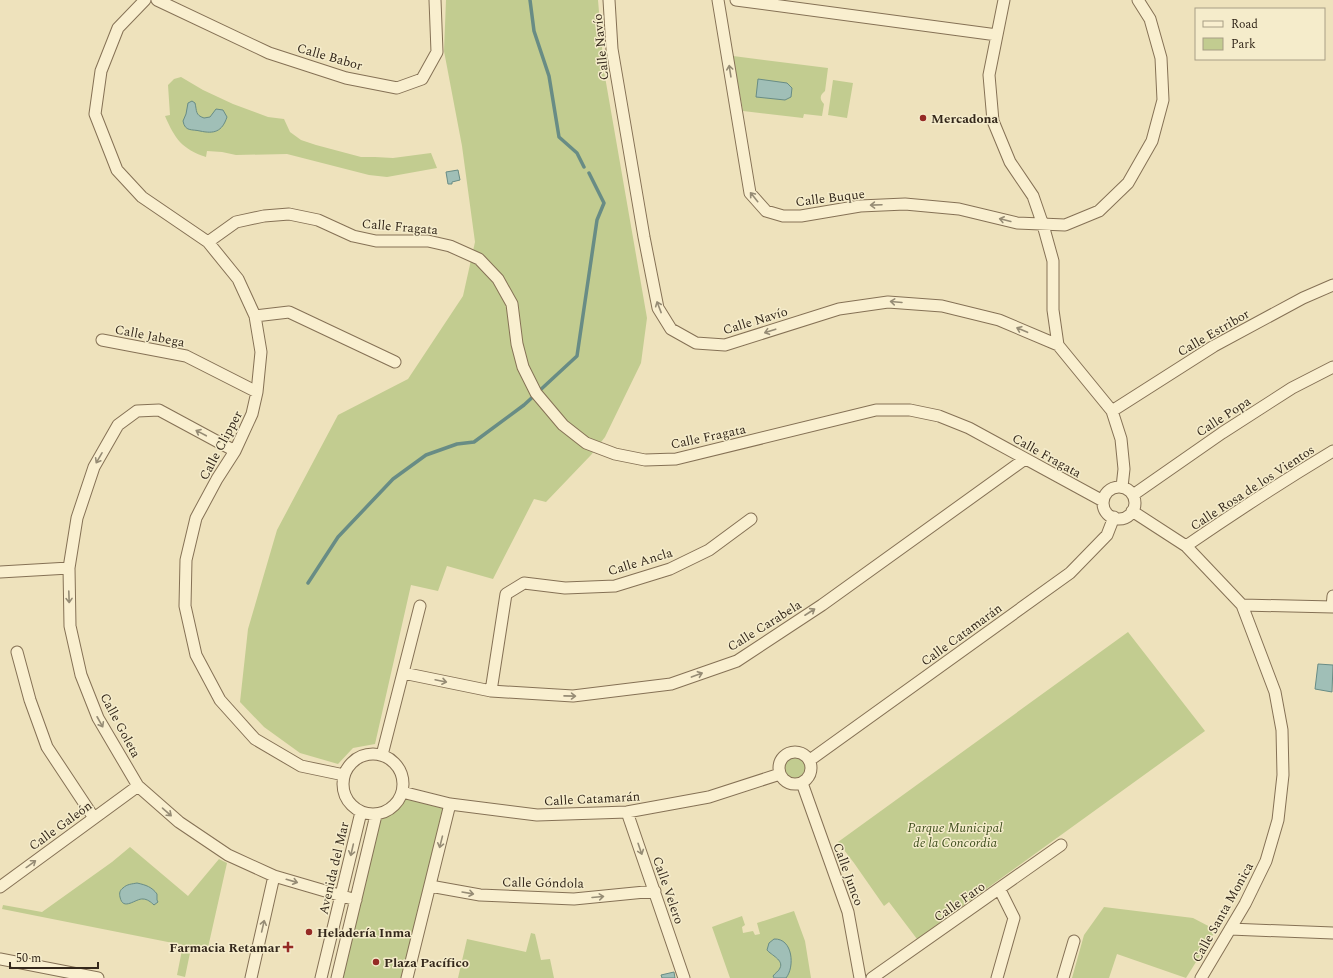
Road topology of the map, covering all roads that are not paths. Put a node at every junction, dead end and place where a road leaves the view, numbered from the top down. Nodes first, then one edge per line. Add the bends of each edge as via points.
1 (145, 0) edge
2 (157, 0) edge
3 (435, 0) edge
4 (609, 0) edge
5 (718, 0) edge
6 (736, 0) edge
7 (1004, 0) edge
8 (1138, 0) edge
9 (997, 35) junction
10 (1043, 225) junction
11 (208, 242) junction
12 (1333, 285) edge
13 (255, 316) junction
14 (102, 340) dead end
15 (1058, 345) junction
16 (395, 362) dead end
17 (1333, 367) edge
18 (257, 392) junction
19 (1112, 411) junction
20 (235, 451) junction
21 (1333, 451) edge
22 (1025, 459) junction
23 (1122, 487) junction
24 (1133, 495) junction
25 (1103, 501) junction
26 (1132, 511) junction
27 (1114, 518) junction
28 (751, 519) dead end
29 (1186, 546) junction
30 (69, 568) junction
31 (0, 572) edge
32 (1333, 603) edge
33 (1242, 605) junction
34 (420, 606) dead end
35 (17, 652) dead end
36 (403, 673) junction
37 (491, 692) junction
38 (382, 755) junction
39 (810, 760) junction
40 (780, 774) junction
41 (344, 775) junction
42 (802, 783) junction
43 (138, 786) junction
44 (402, 792) junction
45 (450, 804) junction
46 (361, 812) junction
47 (627, 812) junction
48 (376, 814) junction
49 (94, 818) junction
50 (1061, 845) dead end
51 (274, 876) junction
52 (430, 886) junction
53 (0, 887) edge
54 (1000, 890) junction
55 (655, 892) junction
56 (341, 896) junction
57 (356, 900) junction
58 (1230, 929) junction
59 (1333, 933) edge
60 (1074, 941) dead end
61 (0, 959) edge
62 (98, 978) edge
63 (252, 978) edge
64 (321, 978) edge
65 (338, 978) edge
66 (407, 978) edge
67 (684, 978) edge
68 (860, 978) edge
69 (872, 978) edge
70 (997, 978) edge
71 (1063, 978) edge
72 (1201, 978) edge

1 - 11 street, Calle Clipper via 118,28 101,71 95,114 117,170 142,198
2 - 3 street, Calle Babor via 269,53 346,78 397,88 422,78 437,52
15 -> 4 street, Calle Navío via 999,320 942,306 888,302 839,309 725,345 696,343 671,329 658,308 644,237 612,49
10 -> 5 street, Calle Buque via 1017,223 959,209 905,204 860,206 801,216 783,216 766,211 750,193
6 - 9 street
7 - 9 street
8 - 10 street, Calle Buque via 1150,19 1161,58 1163,100 1152,141 1128,183 1099,211 1065,225
9 - 10 street via 989,75 993,121 1010,162 1033,196
10 - 15 street via 1053,261
11 - 13 street, Calle Clipper via 238,279
11 - 22 street, Calle Fragata via 236,222 289,214 318,220 353,236 376,241 428,241 450,246 479,259 498,279 512,304 523,367 536,393 563,425 586,443 615,454 645,460 676,459 876,410 910,410 939,416 969,428
12 - 19 street, Calle Estribor via 1303,298 1214,346
13 - 16 street via 289,312
13 - 18 street, Calle Clipper via 261,352
14 - 18 street, Calle Jabega via 186,356
15 - 19 street
17 - 24 street, Calle Popa via 1292,388 1228,428
18 - 20 street, Calle Clipper via 252,414
19 - 23 street via 1121,439 1124,469
20 -> 30 street, Calle Goleta via 159,410 137,411 118,426 94,467 77,518
20 - 41 street, Calle Clipper via 196,518 186,560 185,606 196,655 220,700 255,738 301,766
21 - 29 street, Calle Rosa de los Vientos
22 - 25 street, Calle Fragata
37 -> 22 street, Calle Carabela via 573,696 671,684 737,661 822,605
23 - 24 street
23 - 25 street via 1114,487
24 - 26 street via 1135,505
25 - 27 street via 1107,514
26 - 27 street via 1126,517
26 - 29 street, Calle Santa Monica
27 - 39 street, Calle Catamarán via 1107,535 1070,573
28 - 37 street, Calle Ancla via 709,550 670,569 616,586 565,588 524,583 506,594
29 - 33 street, Calle Santa Monica
30 - 31 street
30 -> 43 street, Calle Goleta via 70,626 81,675 98,718
32 - 33 street
33 - 58 street, Calle Santa Monica via 1275,692 1282,730 1283,775 1278,820 1266,861
34 - 36 street
35 - 49 street via 30,700 48,747
36 -> 37 street, Calle Carabela
36 - 38 street
38 - 41 street via 372,753 358,757 350,764
38 - 44 street via 393,761 402,773
39 - 40 street via 798,752 788,753 779,764
39 - 42 street via 812,770 807,780
40 - 42 street via 792,784
40 - 47 street, Calle Catamarán via 709,797
41 - 46 street via 342,783 345,796 351,806
42 - 68 street, Calle Junco via 848,912
43 - 49 street, Calle Galeón
43 -> 51 street, Calle Goleta via 179,822 228,855
44 - 45 street, Calle Catamarán
44 - 48 street via 396,804
45 - 47 street, Calle Catamarán via 537,815
45 -> 52 street
46 - 48 street
46 -> 56 street, Avenida del Mar
47 -> 55 street, Calle Velero
48 - 57 street
53 -> 49 street, Calle Galeón
50 - 54 street, Calle Faro
51 -> 56 street, Calle Goleta
63 -> 51 street
52 -> 55 street, Calle Góndola via 480,895 574,899
52 - 66 street
54 - 69 street, Calle Faro
54 - 70 street via 1014,918
55 - 67 street, Calle Velero
56 - 57 street, Calle Goleta
56 - 64 street, Avenida del Mar
57 - 65 street
58 - 59 street
58 - 72 street, Calle Santa Monica
60 - 71 street
61 - 62 street

